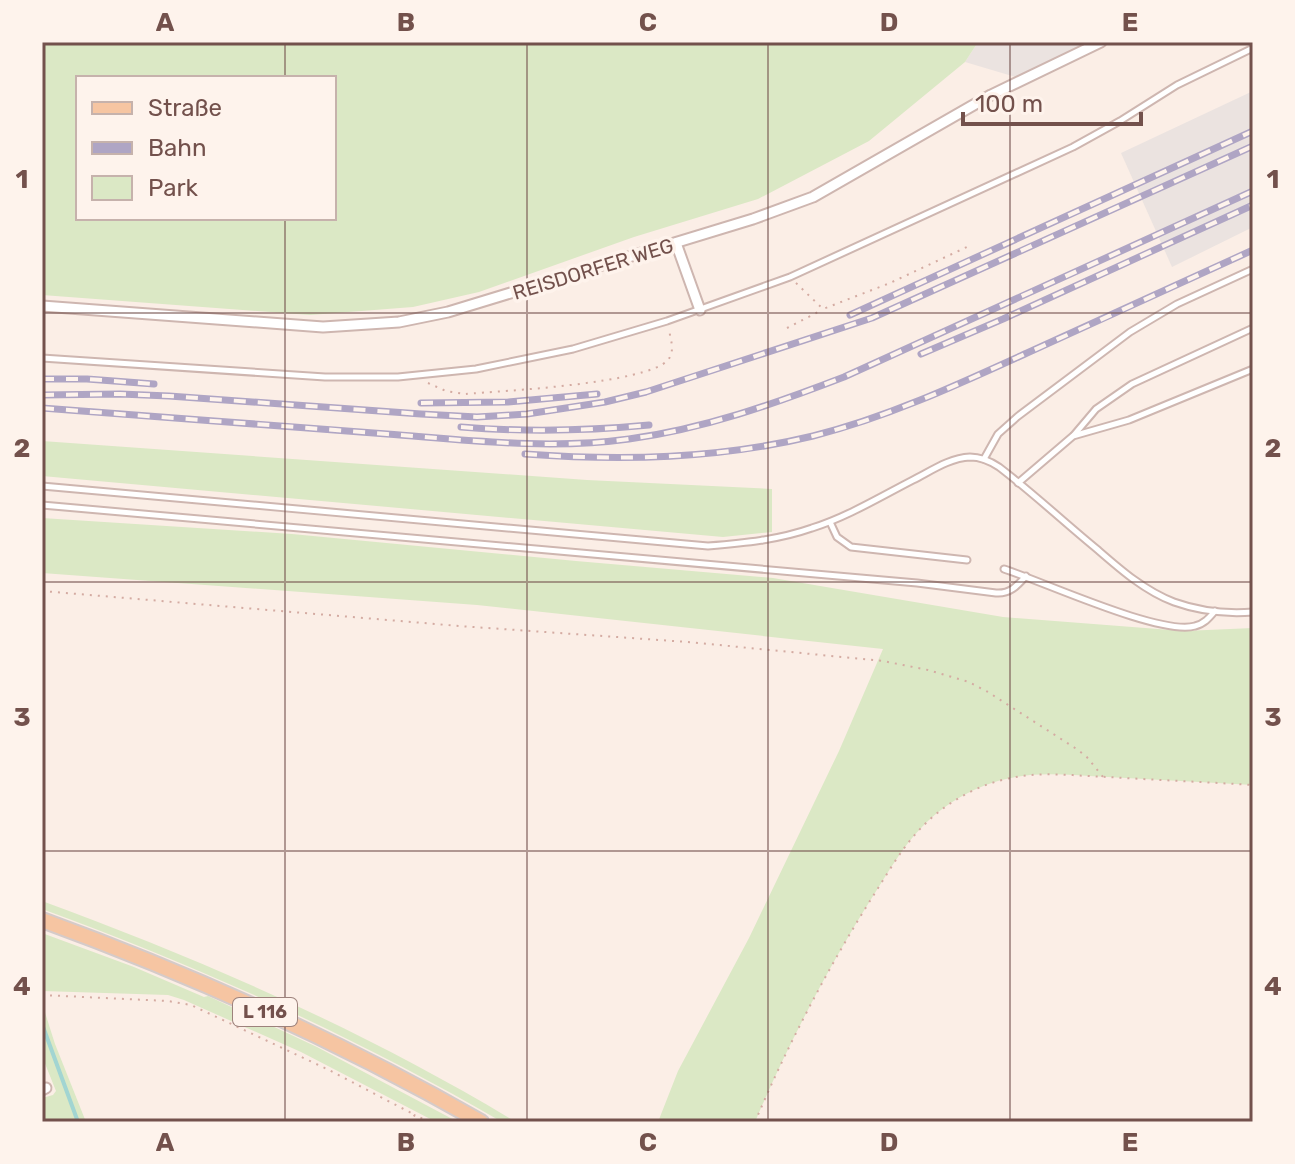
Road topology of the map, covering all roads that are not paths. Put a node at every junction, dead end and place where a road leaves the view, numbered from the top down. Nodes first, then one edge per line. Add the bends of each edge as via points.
1 (1101, 42) edge
2 (1253, 48) edge
3 (676, 243) junction
4 (1253, 269) edge
5 (42, 306) edge
6 (700, 310) junction
7 (1253, 328) edge
8 (42, 358) edge
9 (1253, 369) edge
10 (1073, 436) junction
11 (984, 459) junction
12 (1018, 483) junction
13 (42, 486) edge
14 (42, 505) edge
15 (830, 522) junction
16 (967, 560) dead end
17 (1004, 569) dead end
18 (1026, 576) junction
19 (1215, 611) junction
20 (1253, 612) edge
21 (42, 920) edge
22 (481, 1122) edge

1 - 3 street, REISDORFER WEG via 981,101 813,197
2 - 6 lane via 1177,85 1073,147 790,277
3 - 5 street, REISDORFER WEG via 456,310 374,324 309,326
3 - 6 street
4 - 11 lane via 1130,332 1017,417 998,434
6 - 8 lane via 518,362 417,376 325,377
7 - 10 lane via 1121,390
9 - 10 lane via 1129,420
10 - 12 lane
11 - 12 lane
11 - 15 lane via 951,461
12 - 19 lane via 1149,589 1175,602
13 - 15 lane via 708,546 779,538
14 - 18 lane via 996,593 1012,590
15 - 16 lane via 837,537 851,547
17 - 18 lane
18 - 19 lane via 1169,626 1197,626
19 - 20 lane
21 - 22 main road, L 116 via 247,1004

